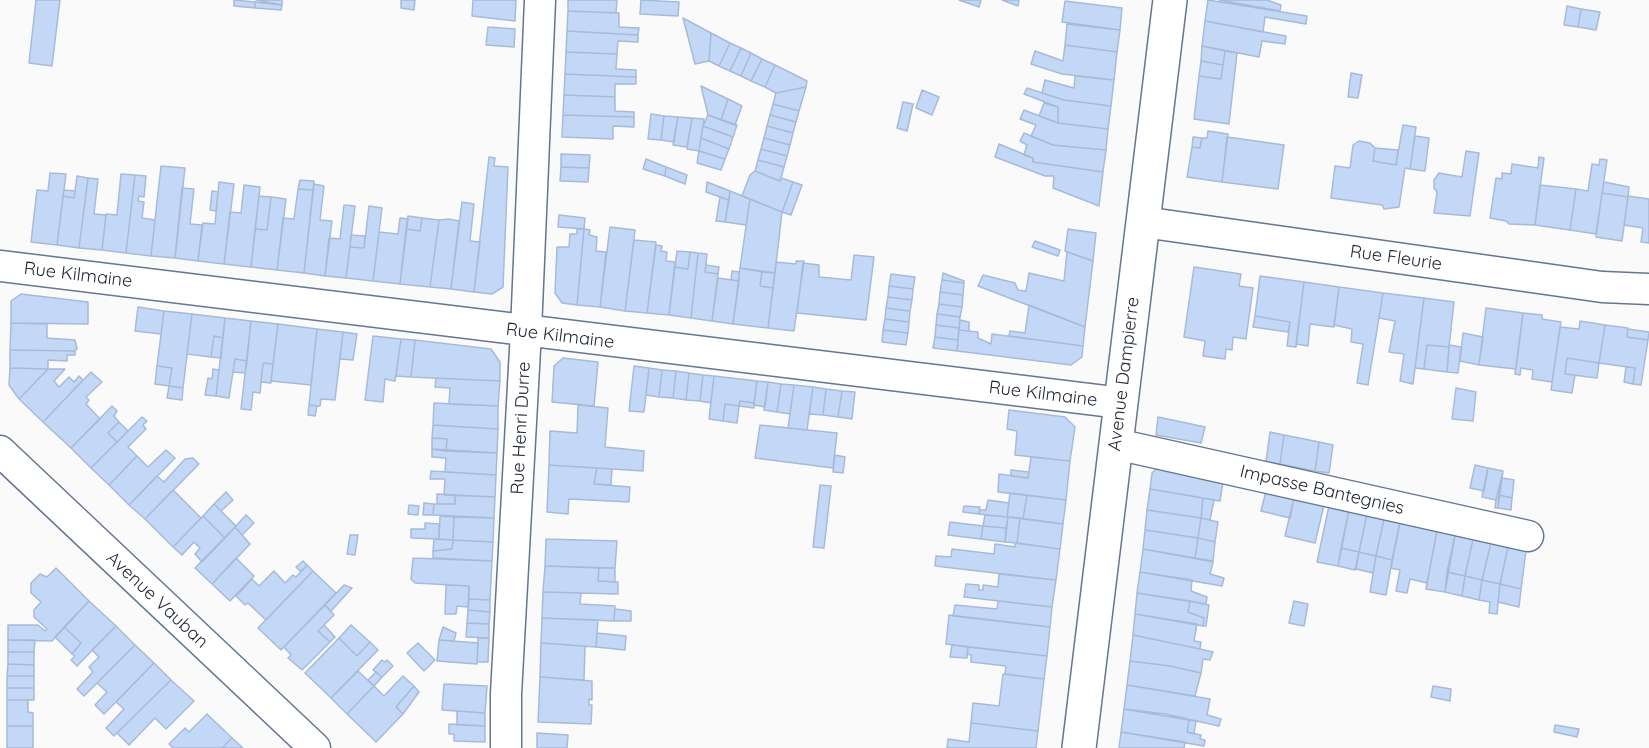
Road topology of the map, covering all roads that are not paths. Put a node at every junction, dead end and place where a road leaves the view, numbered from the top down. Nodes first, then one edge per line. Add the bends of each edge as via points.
1 (540, 0) edge
2 (1170, 0) edge
3 (1143, 222) junction
4 (0, 266) edge
5 (1649, 289) edge
6 (526, 332) junction
7 (1121, 403) junction
8 (1116, 444) junction
9 (0, 451) edge
10 (1528, 536) dead end
11 (315, 748) edge
12 (506, 748) edge
13 (1079, 748) edge

1 - 6 street, Rue Henri Durre
2 - 3 main road, Avenue Dampierre
3 - 5 street, Rue Fleurie via 1602,287
3 - 7 main road, Avenue Dampierre
4 - 6 street, Rue Kilmaine
6 - 7 street, Rue Kilmaine
6 - 12 street, Rue Henri Durre
7 - 8 main road, Avenue Dampierre
8 - 10 street, Impasse Bantegnies
8 - 13 main road, Avenue Dampierre
9 - 11 street, Avenue Vauban

